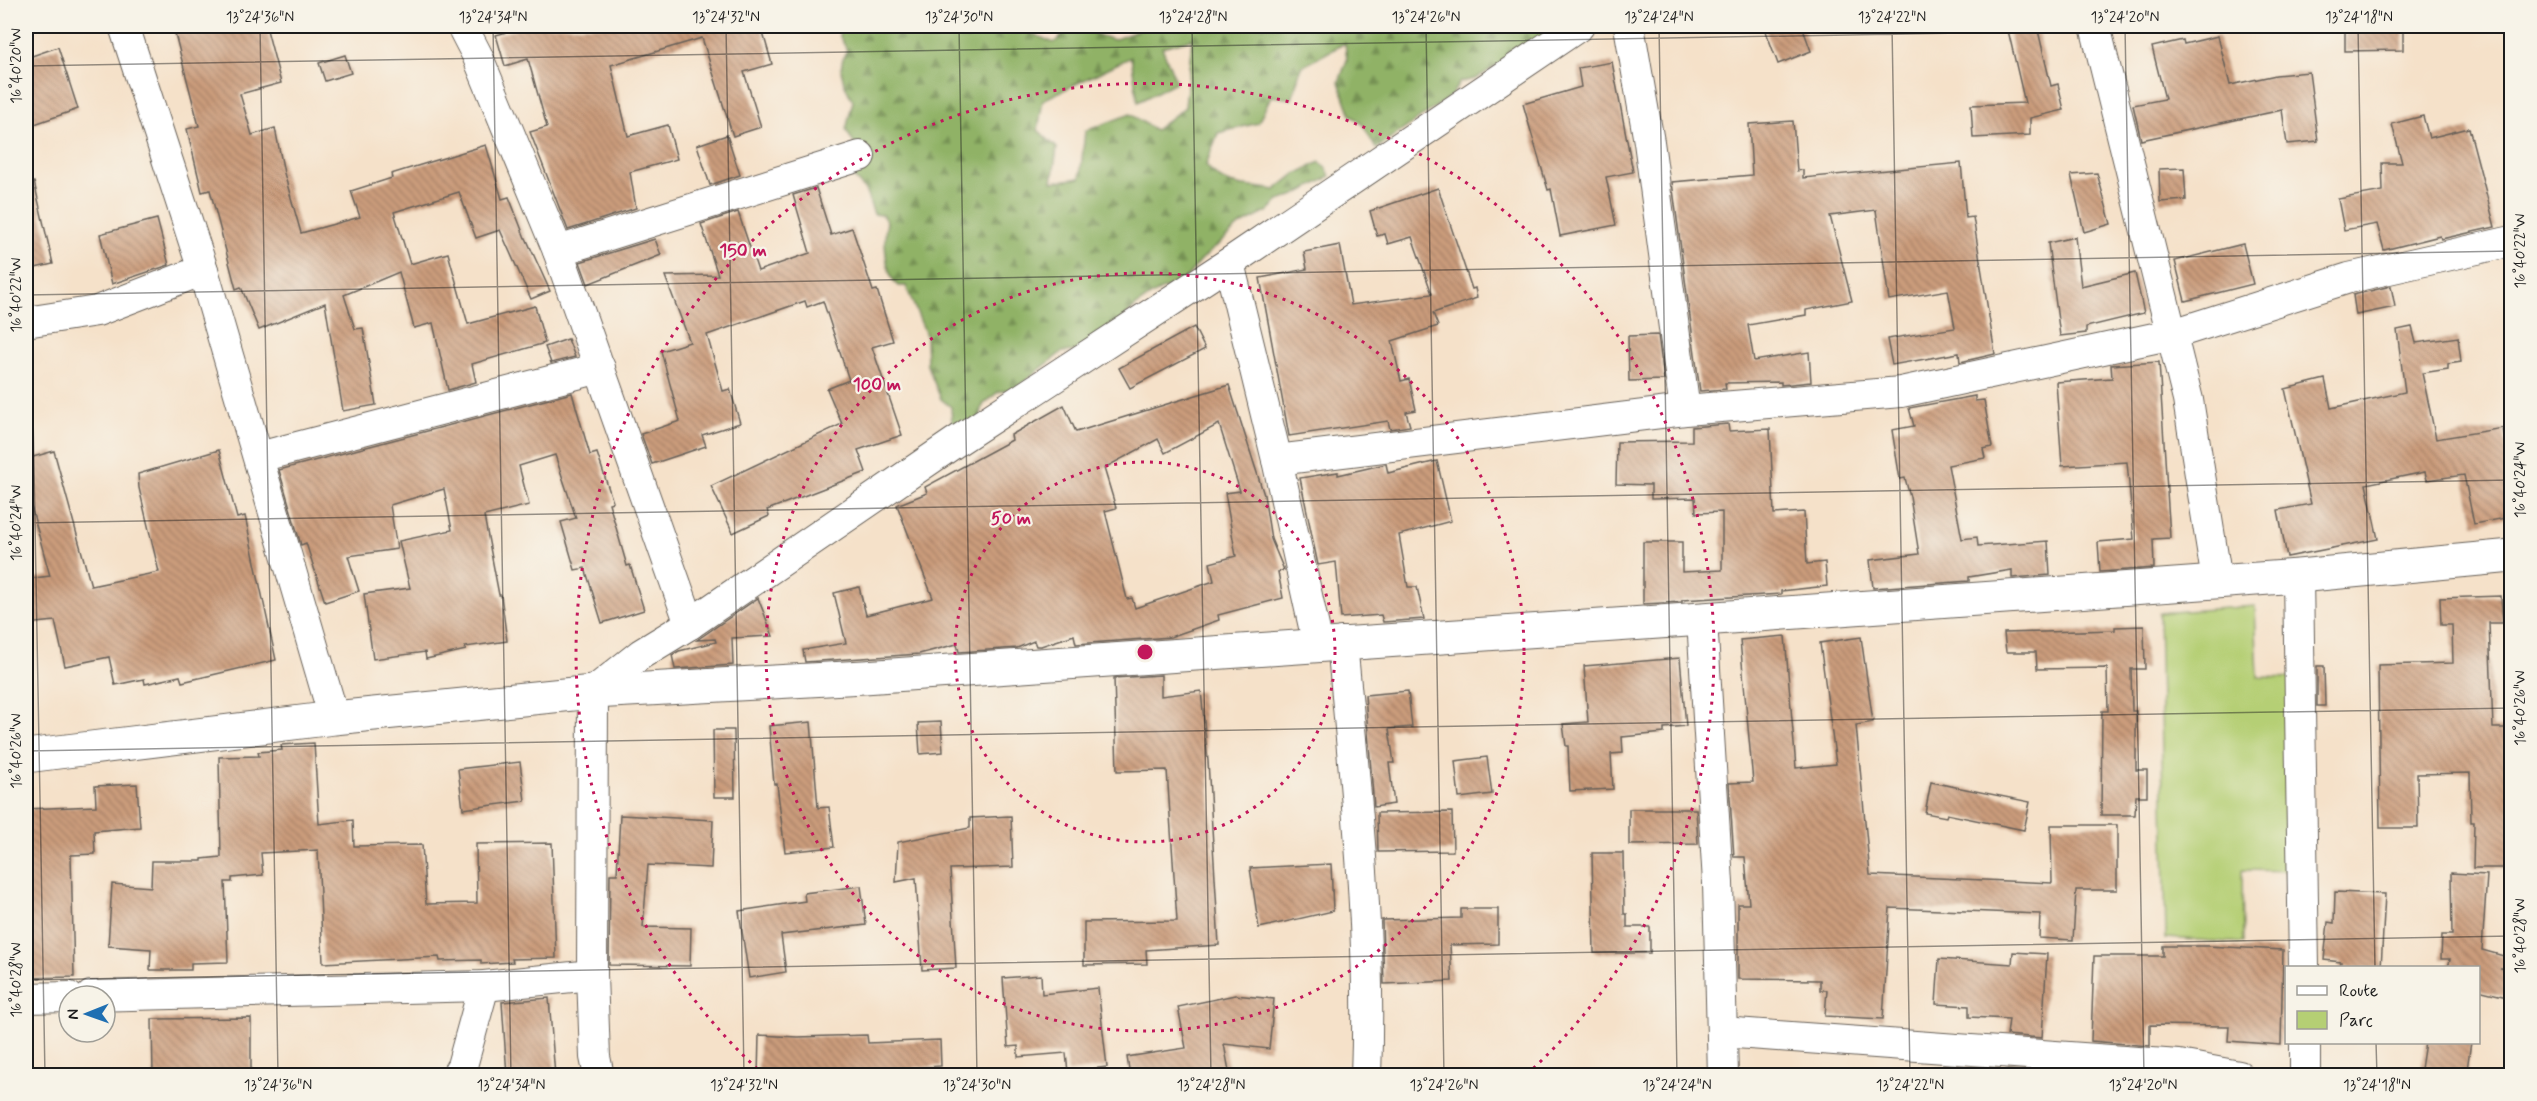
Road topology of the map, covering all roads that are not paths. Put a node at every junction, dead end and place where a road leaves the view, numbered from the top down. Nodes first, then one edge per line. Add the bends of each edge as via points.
1 (124, 26) edge
2 (462, 26) edge
3 (1579, 26) edge
4 (1629, 26) edge
5 (2095, 26) edge
6 (860, 156) dead end
7 (2511, 241) edge
8 (558, 251) junction
9 (1229, 263) junction
10 (203, 270) junction
11 (26, 322) edge
12 (2173, 334) junction
13 (600, 368) junction
14 (1685, 410) junction
15 (259, 457) junction
16 (1277, 460) junction
17 (2511, 556) edge
18 (2298, 576) junction
19 (2217, 581) junction
20 (1702, 619) junction
21 (690, 624) junction
22 (1330, 644) junction
23 (593, 692) junction
24 (334, 718) junction
25 (26, 756) edge
26 (2304, 966) edge
27 (592, 975) junction
28 (484, 986) junction
29 (117, 995) edge
30 (57, 997) edge
31 (26, 998) edge
32 (1722, 1032) junction
33 (2305, 1044) edge
34 (2008, 1064) edge
35 (2179, 1070) edge
36 (456, 1076) edge
37 (599, 1076) edge
38 (1366, 1076) edge
39 (1723, 1076) edge
40 (2239, 1076) edge
41 (2306, 1076) edge

1 - 10 street
2 - 8 street
3 - 9 street
4 - 14 street via 1649,142
5 - 12 street
6 - 8 street
7 - 12 street via 2349,278
8 - 13 street
9 - 16 street
9 - 21 street via 954,443
10 - 11 street via 97,311
10 - 15 street
12 - 14 street via 1900,392
12 - 19 street via 2188,400
13 - 15 street
13 - 21 street
14 - 16 street
15 - 24 street
16 - 22 street
17 - 18 street
18 - 19 street
18 - 26 street
19 - 20 street
20 - 22 street
20 - 32 street via 1718,883
21 - 23 street via 641,654
22 - 23 street
22 - 38 street via 1366,907
23 - 24 street
23 - 27 street
24 - 25 street
27 - 28 street
27 - 37 street
28 - 29 street
28 - 36 street
30 - 31 street
32 - 34 street
32 - 39 street
33 - 41 street
34 - 35 street
35 - 40 street

